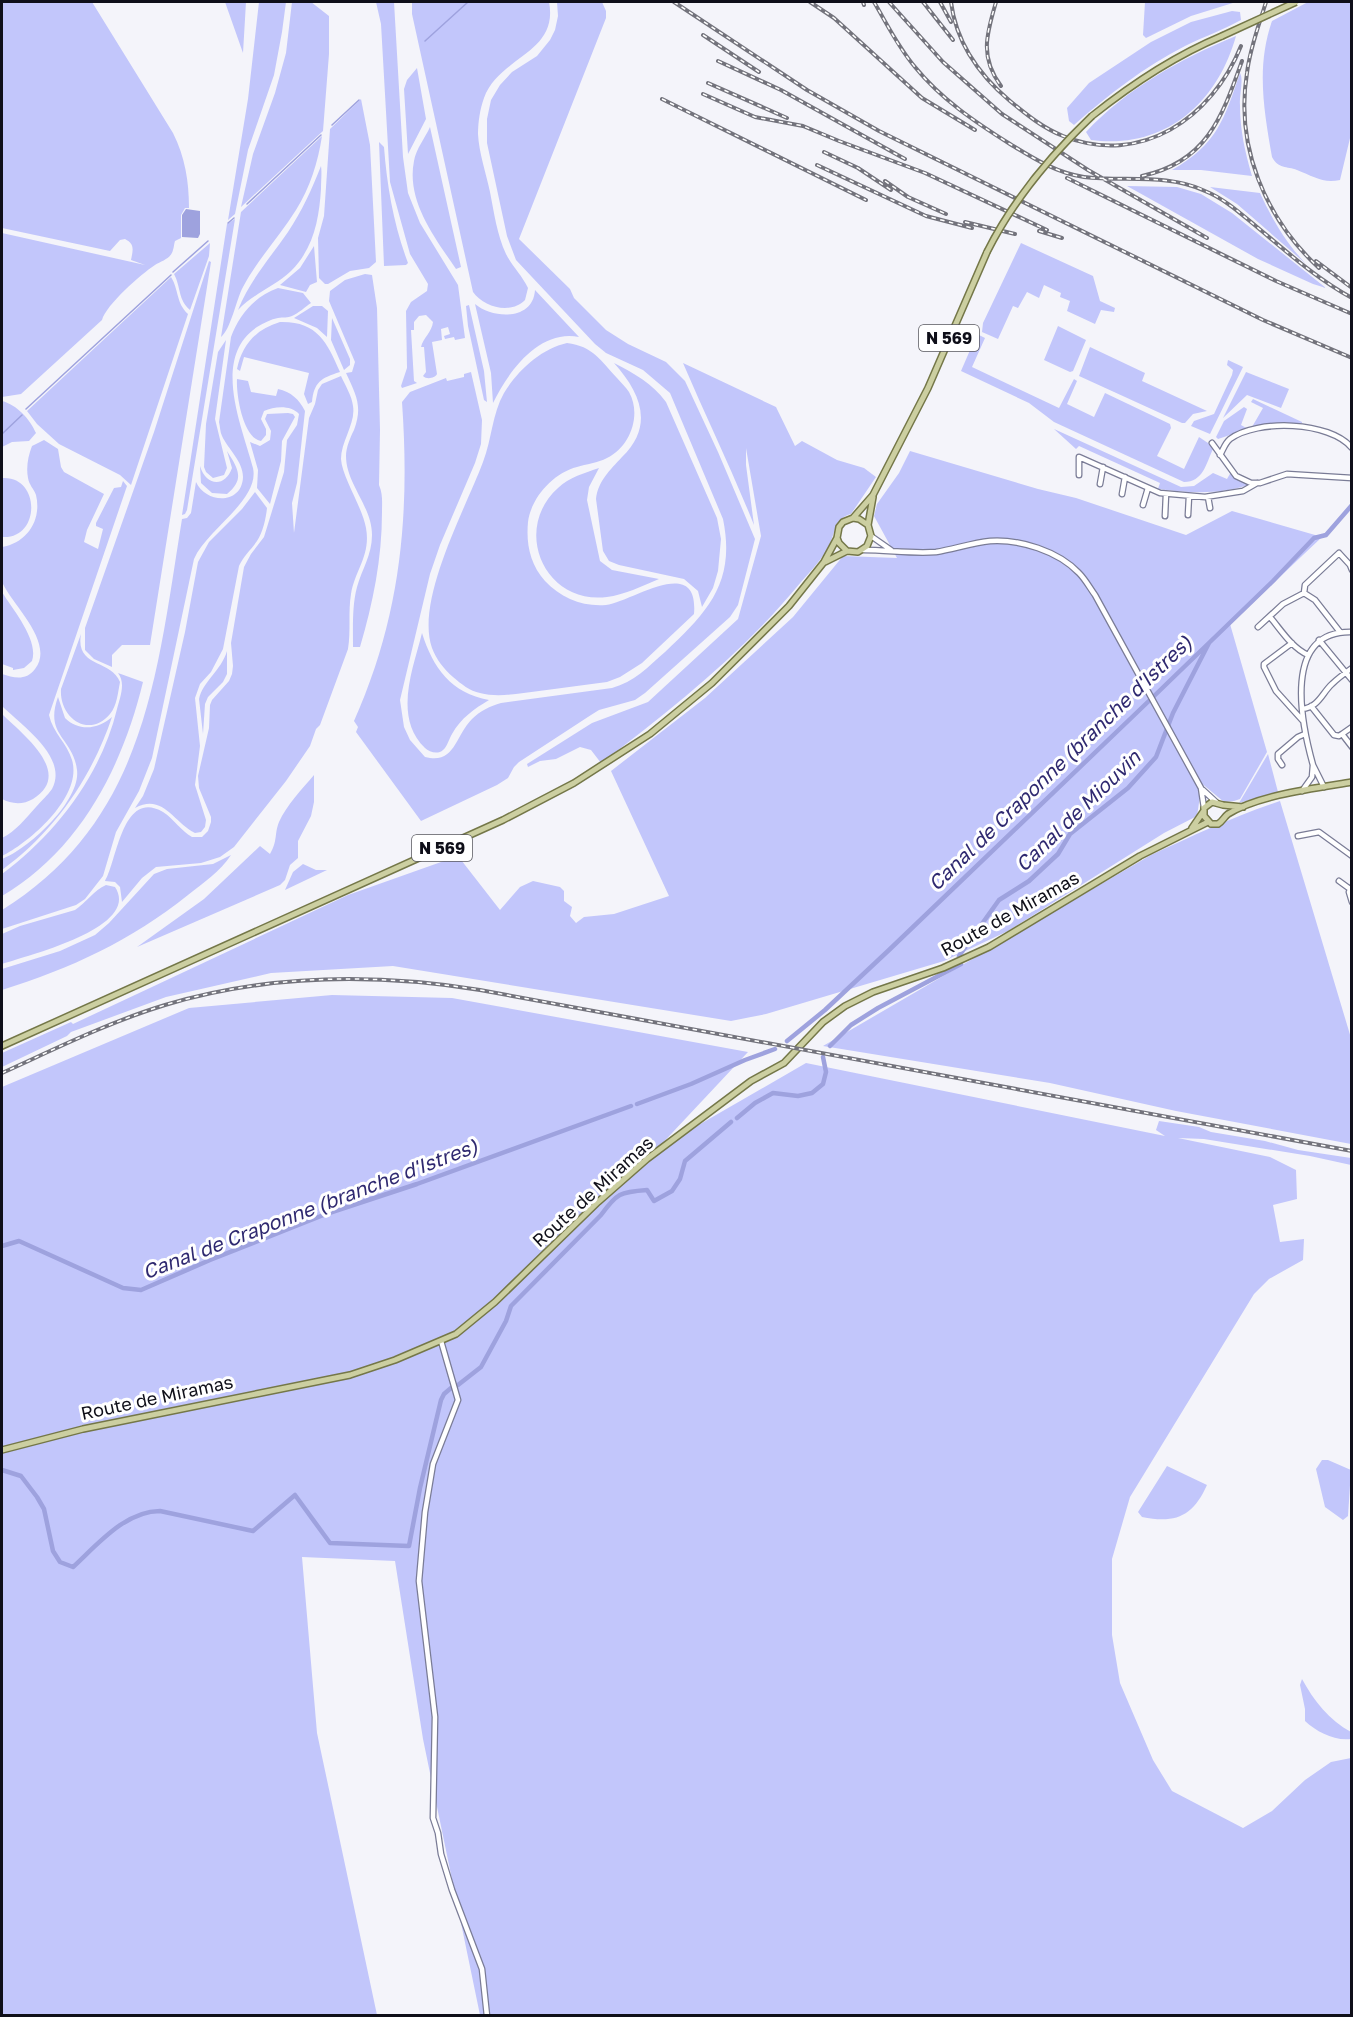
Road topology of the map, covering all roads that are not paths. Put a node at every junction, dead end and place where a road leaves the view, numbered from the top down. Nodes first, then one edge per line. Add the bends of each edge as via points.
1 (1296, 2) edge
2 (1212, 443) dead end
3 (1351, 446) edge
4 (1220, 455) junction
5 (1103, 467) junction
6 (1079, 475) dead end
7 (1125, 477) junction
8 (1352, 478) edge
9 (1257, 483) junction
10 (1100, 484) dead end
11 (1148, 488) junction
12 (1122, 494) dead end
13 (1166, 494) junction
14 (873, 495) junction
15 (1189, 496) junction
16 (1208, 497) junction
17 (1143, 505) dead end
18 (1210, 508) dead end
19 (1188, 515) dead end
20 (1165, 516) dead end
21 (853, 518) junction
22 (868, 525) junction
23 (871, 536) junction
24 (837, 538) junction
25 (863, 549) junction
26 (847, 550) junction
27 (891, 550) junction
28 (824, 562) junction
29 (1352, 570) edge
30 (1304, 593) junction
31 (1270, 617) junction
32 (1352, 626) edge
33 (1258, 627) dead end
34 (1342, 632) junction
35 (1352, 632) edge
36 (1319, 640) junction
37 (1292, 643) junction
38 (1308, 655) junction
39 (1352, 668) edge
40 (1345, 673) junction
41 (1352, 680) edge
42 (1311, 706) junction
43 (1302, 709) junction
44 (1303, 721) junction
45 (1352, 727) edge
46 (1305, 734) junction
47 (1342, 734) junction
48 (1352, 747) edge
49 (1282, 765) dead end
50 (1312, 765) junction
51 (1312, 777) junction
52 (1352, 782) edge
53 (1324, 787) junction
54 (1201, 788) junction
55 (1316, 788) junction
56 (1302, 790) junction
57 (1216, 802) junction
58 (1222, 805) junction
59 (1244, 807) junction
60 (1204, 810) junction
61 (1225, 816) junction
62 (1208, 822) junction
63 (1191, 830) junction
64 (1298, 836) dead end
65 (1352, 856) edge
66 (1339, 881) dead end
67 (1351, 888) edge
68 (1352, 902) edge
69 (2, 1046) edge
70 (441, 1341) junction
71 (2, 1450) edge
72 (487, 2016) edge

1 - 14 main road, N 569, bridge via 1185,53 1146,76 1092,116 1061,147 1030,184 987,252 928,388
2 - 4 street
3 - 4 street via 1318,429 1272,426 1230,439
4 - 9 street via 1236,476
5 - 6 street via 1079,457
5 - 7 street
5 - 10 street
7 - 11 street
7 - 12 street
8 - 9 street via 1287,474
9 - 16 street via 1243,491
11 - 13 street
11 - 17 street
13 - 15 street
13 - 20 street
14 - 21 main road, N 569
14 - 22 main road, N 569
15 - 16 street
15 - 19 street
16 - 18 street
21 - 22 main road
21 - 24 main road via 843,522
22 - 23 main road
23 - 25 main road
23 - 27 street
24 - 26 main road
24 - 28 main road, N 569
25 - 26 main road
25 - 27 street
26 - 28 main road, N 569
27 - 54 street via 911,554 993,541 1026,545 1059,558 1079,573 1095,595
28 - 69 main road, N 569 via 789,606 712,683 650,734 574,783 462,839
29 - 30 street via 1339,553 1305,585
30 - 31 street via 1283,604
30 - 34 street
31 - 33 street
31 - 37 street
32 - 34 street
34 - 35 street
34 - 36 street
36 - 38 street
36 - 40 street
37 - 38 street
37 - 44 street via 1263,667 1276,691
38 - 43 street via 1302,681
39 - 40 street
40 - 41 street
40 - 42 street
42 - 43 street
42 - 47 street via 1334,735
43 - 44 street
44 - 46 street
45 - 47 street
46 - 49 street via 1278,754
46 - 50 street
47 - 48 street
50 - 51 street
50 - 53 street
51 - 55 street
51 - 56 street
52 - 53 main road
53 - 55 main road
54 - 57 street
54 - 60 street
55 - 56 main road
56 - 59 main road
57 - 58 main road
57 - 60 main road via 1209,803
58 - 59 main road
58 - 61 main road
59 - 61 main road
60 - 62 main road
60 - 63 main road
61 - 62 main road via 1218,824
62 - 63 main road, Route de Miramas
63 - 70 main road, Route de Miramas via 1140,855 989,947 845,1006 823,1022 784,1063 751,1082 647,1159 473,1322
64 - 65 street via 1319,832
66 - 67 street
67 - 68 street
70 - 71 main road, Route de Miramas via 350,1375 83,1429
70 - 72 street via 458,1400 433,1464 419,1581 435,1717 433,1818 452,1890 482,1969

